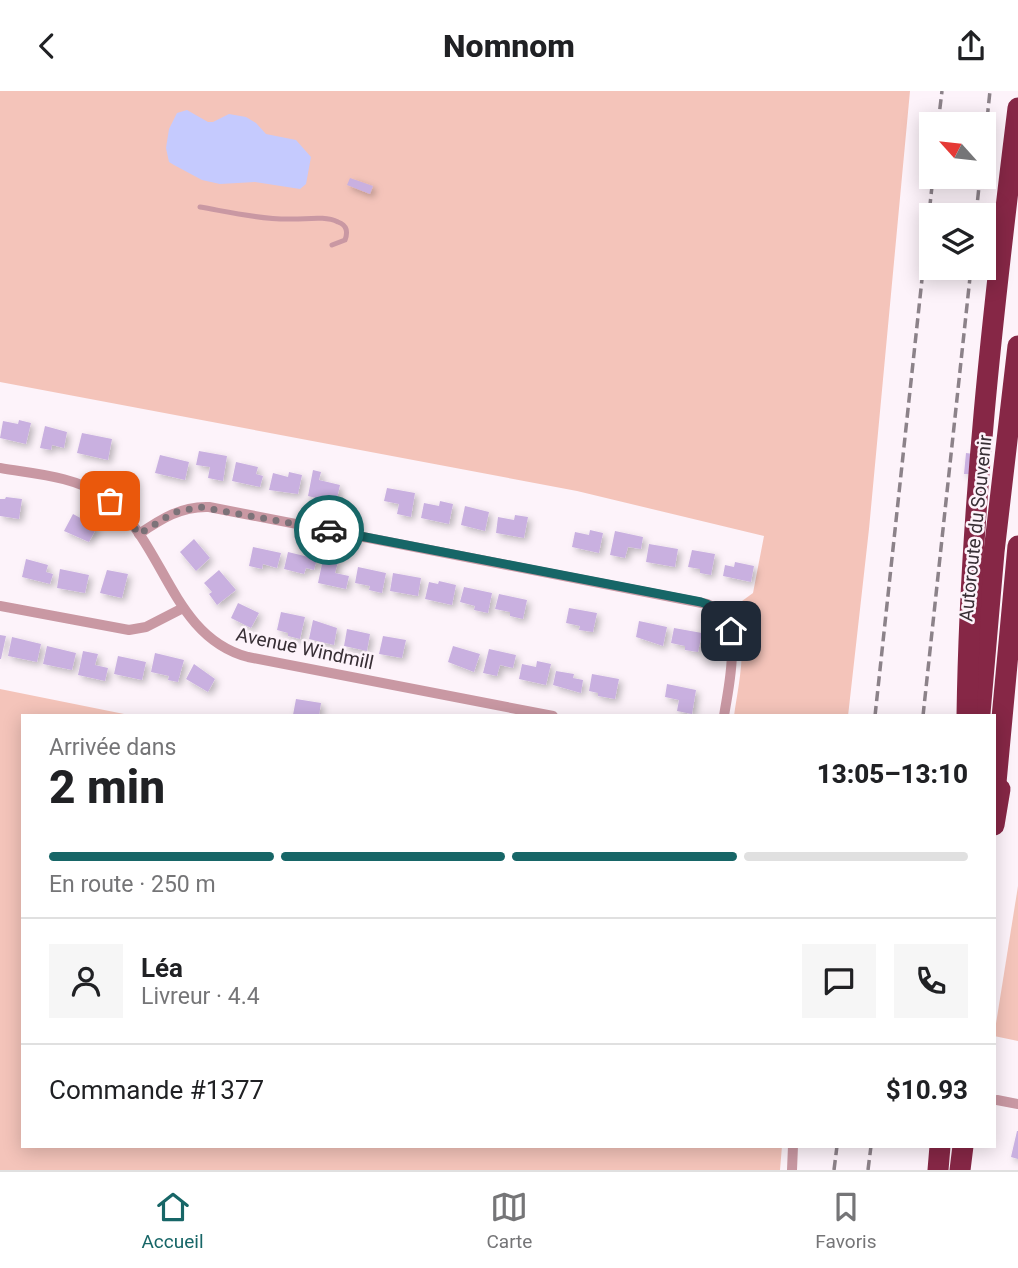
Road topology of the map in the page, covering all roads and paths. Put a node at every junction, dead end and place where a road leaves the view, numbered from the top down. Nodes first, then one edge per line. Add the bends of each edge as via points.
1 (1018, 108) edge
2 (200, 207) dead end
3 (332, 245) dead end
4 (1018, 346) edge
5 (0, 468) edge
6 (139, 534) junction
7 (1018, 546) edge
8 (0, 606) edge
9 (183, 608) junction
10 (1018, 679) edge
11 (543, 714) edge
12 (724, 714) edge
13 (967, 714) edge
14 (979, 714) edge
15 (996, 782) edge
16 (996, 813) edge
17 (997, 1100) dead end
18 (1018, 1104) edge
19 (793, 1148) edge
20 (940, 1148) edge
21 (963, 1148) edge
22 (792, 1170) edge
23 (938, 1170) edge
24 (961, 1170) edge

1 - 13 highway via 973,486
2 - 3 lane via 260,217 326,218 345,226 347,233 345,240
4 - 14 highway, Autoroute du Souvenir
5 - 6 street, Avenue Windmill via 93,490 119,508
6 - 9 street, Avenue Windmill
6 - 12 street via 175,512 209,507 707,604 722,613 731,631
7 - 15 highway
8 - 9 street via 129,630 146,627
9 - 11 street, Avenue Windmill via 214,642 239,655
10 - 16 highway
17 - 18 street
19 - 22 street
20 - 23 highway
21 - 24 highway

